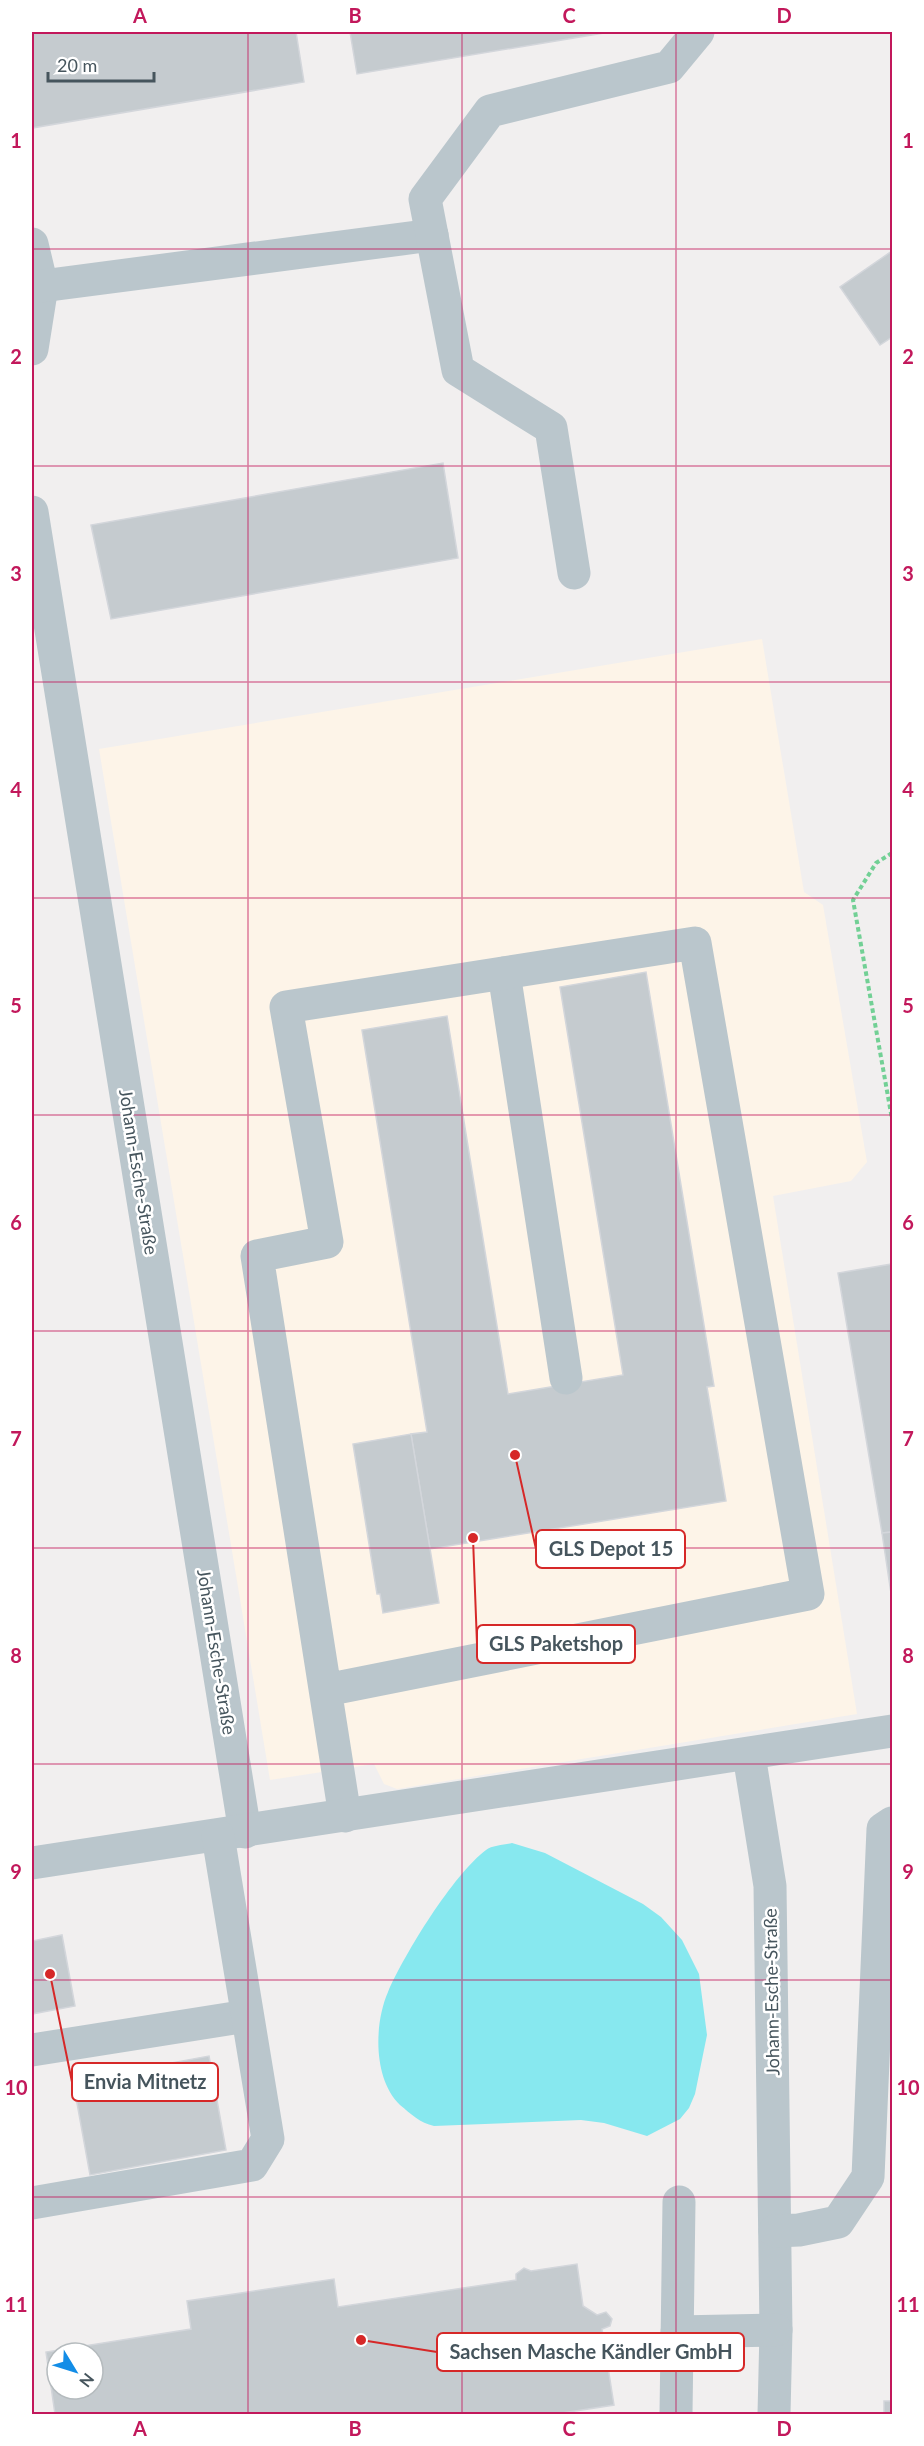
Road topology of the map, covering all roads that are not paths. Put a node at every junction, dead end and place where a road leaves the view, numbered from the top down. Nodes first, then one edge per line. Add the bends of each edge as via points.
1 (698, 32) edge
2 (432, 235) junction
3 (32, 244) edge
4 (42, 286) junction
5 (32, 348) edge
6 (32, 512) edge
7 (574, 573) dead end
8 (504, 973) junction
9 (566, 1378) dead end
10 (326, 1690) junction
11 (892, 1731) edge
12 (748, 1755) junction
13 (345, 1816) junction
14 (892, 1823) edge
15 (232, 1834) junction
16 (32, 1863) edge
17 (246, 2016) junction
18 (32, 2050) edge
19 (32, 2202) edge
20 (679, 2202) dead end
21 (787, 2230) junction
22 (763, 2330) junction
23 (677, 2332) junction
24 (676, 2415) edge
25 (774, 2415) edge

1 - 2 street via 669,67 490,111 425,199
2 - 4 street
2 - 7 street via 458,370 551,428
3 - 4 street
4 - 5 street
6 - 15 street, Johann-Esche-Straße
8 - 9 street
8 - 10 street via 286,1007 327,1242 257,1256
8 - 10 street via 695,943 808,1594
10 - 13 street
11 - 12 street
12 - 13 street
12 - 21 street, Johann-Esche-Straße via 770,1886
13 - 15 street
14 - 21 street via 883,1829 868,2177 838,2222
15 - 16 street
15 - 17 street, Johann-Esche-Straße
17 - 18 street
17 - 19 street, Johann-Esche-Straße via 268,2139 252,2165
20 - 23 street
21 - 22 street, Johann-Esche-Straße
22 - 23 street
22 - 25 street, Johann-Esche-Straße
23 - 24 street

